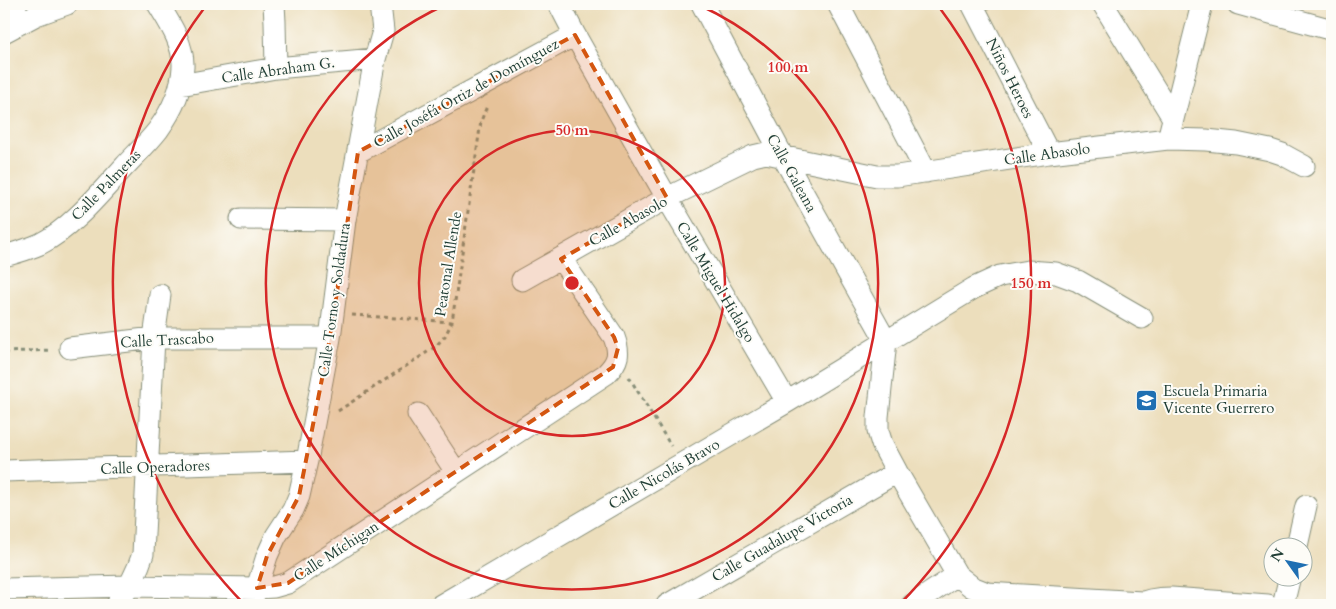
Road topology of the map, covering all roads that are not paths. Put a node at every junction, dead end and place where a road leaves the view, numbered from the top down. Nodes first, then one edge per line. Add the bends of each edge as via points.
1 (67, 4) edge
2 (158, 4) edge
3 (274, 4) edge
4 (380, 4) edge
5 (559, 4) edge
6 (702, 4) edge
7 (838, 4) edge
8 (972, 4) edge
9 (1103, 4) edge
10 (1202, 4) edge
11 (1238, 4) edge
12 (13, 20) edge
13 (1328, 29) dead end
14 (575, 34) junction
15 (375, 59) junction
16 (276, 68) junction
17 (180, 85) junction
18 (1173, 118) junction
19 (1168, 139) junction
20 (358, 152) junction
21 (1049, 153) junction
22 (782, 155) junction
23 (1304, 166) dead end
24 (926, 172) junction
25 (667, 198) junction
26 (241, 219) dead end
27 (345, 220) junction
28 (4, 256) edge
29 (561, 258) junction
30 (522, 280) dead end
31 (160, 295) dead end
32 (1142, 318) dead end
33 (154, 338) junction
34 (330, 338) junction
35 (886, 341) junction
36 (70, 348) road end
37 (787, 402) junction
38 (418, 414) dead end
39 (307, 461) junction
40 (148, 467) junction
41 (4, 471) edge
42 (456, 472) junction
43 (897, 472) junction
44 (1306, 506) dead end
45 (1298, 536) edge
46 (957, 575) junction
47 (130, 586) junction
48 (1288, 586) edge
49 (4, 589) edge
50 (253, 597) edge
51 (1139, 604) edge
52 (117, 605) edge
53 (441, 605) edge
54 (667, 605) edge
55 (912, 605) edge
56 (1268, 605) edge
57 (1283, 605) edge

1 - 12 street
2 - 17 street, Calle Palmeras via 179,43 183,65
3 - 16 street
4 - 15 street, Calle Torno y Soldadura via 384,30
5 - 14 street, Calle Miguel Hidalgo
6 - 22 street, Calle Galeana
7 - 24 street
8 - 21 street, Niños Heroes
9 - 18 street
10 - 18 street
11 - 13 street
14 - 20 street, Calle Joséfá Ortiz de Domínguez
14 - 25 street, Calle Miguel Hidalgo
15 - 16 street, Calle Abraham G.
15 - 20 street, Calle Torno y Soldadura
16 - 17 street, Calle Abraham G.
17 - 28 street, Calle Palmeras via 158,130 92,202 64,228 40,244
18 - 19 street
19 - 21 street, Calle Abasolo
19 - 23 street, Calle Abasolo via 1236,143 1282,154
20 - 27 street, Calle Torno y Soldadura
21 - 24 street, Calle Abasolo
22 - 24 street, Calle Abasolo via 877,176
22 - 25 street, Calle Abasolo via 766,152 753,156
22 - 35 street, Calle Galeana
25 - 29 street, Calle Abasolo
25 - 37 street, Calle Miguel Hidalgo
26 - 27 street
27 - 34 street, Calle Torno y Soldadura
29 - 30 street, Calle Abasolo
29 - 42 street, Calle Míchigan via 614,337 618,348 613,366 606,374
31 - 33 street
32 - 35 street, Calle Nicolás Bravo via 1078,281 1056,273 1028,271 1000,276 974,288
33 - 34 street, Calle Trascabo
33 - 36 street, Calle Trascabo
33 - 40 street
34 - 39 street, Calle Torno y Soldadura
35 - 37 street, Calle Nicolás Bravo
35 - 43 street via 878,431
37 - 53 street, Calle Nicolás Bravo
38 - 42 street
39 - 40 street, Calle Operadores
39 - 50 street, Calle Torno y Soldadura via 299,496 276,536
40 - 41 street, Calle Operadores
40 - 47 street via 143,554
42 - 50 street, Calle Míchigan via 288,583
43 - 46 street
43 - 54 street, Calle Guadalupe Victoria
44 - 45 street
46 - 51 street via 972,587 987,593
46 - 55 street
47 - 49 street, Calle Míchigan
47 - 50 street, Calle Míchigan
47 - 52 street
48 - 57 street
51 - 56 street via 1155,598 1171,598

